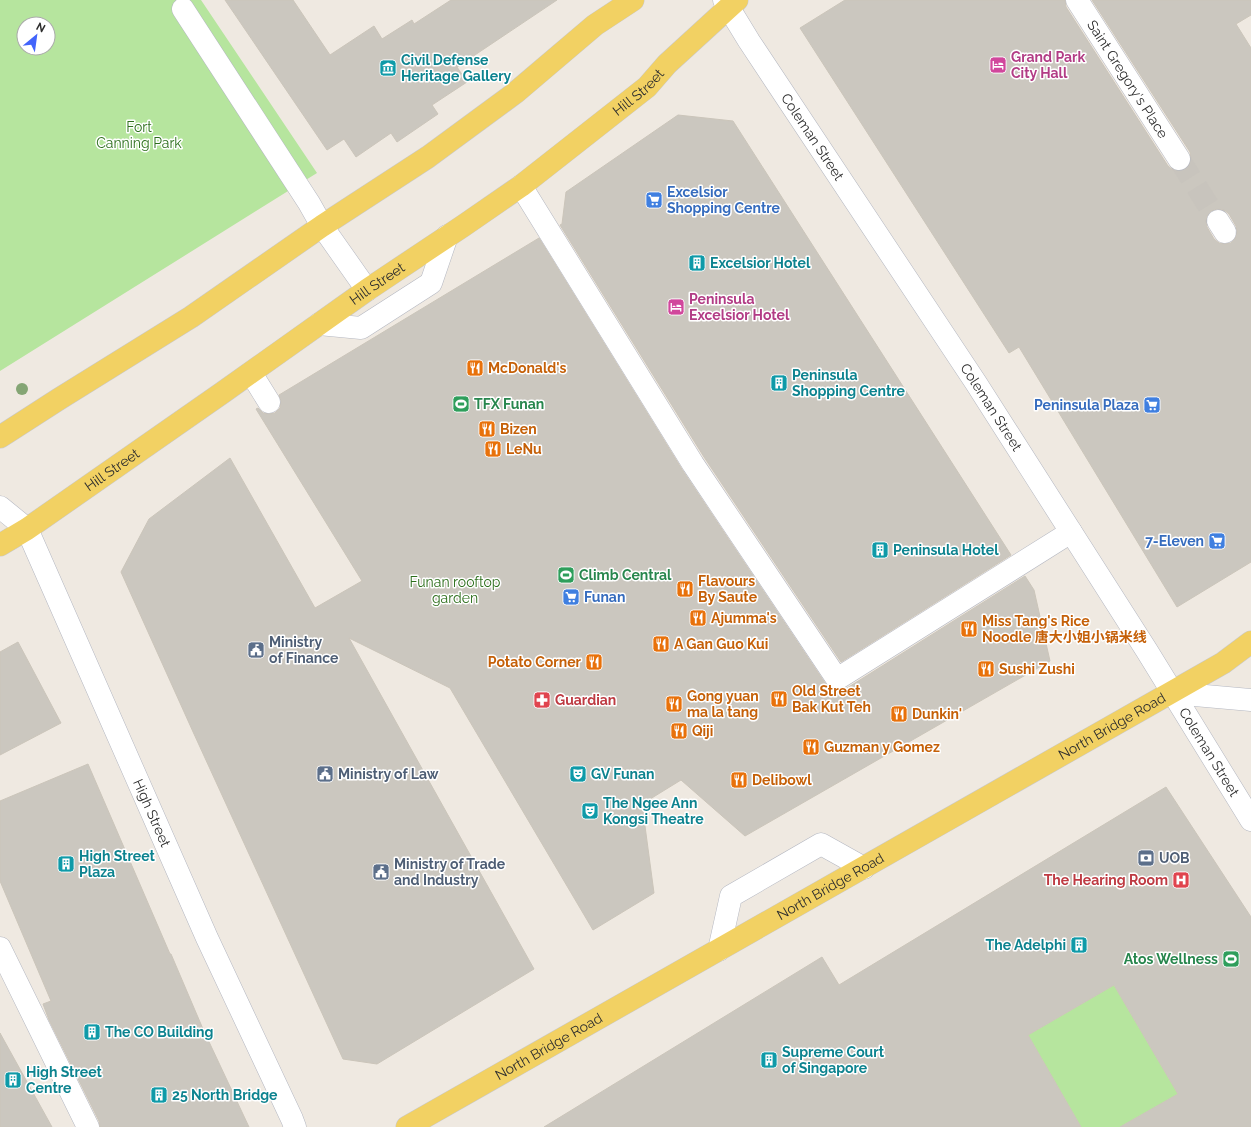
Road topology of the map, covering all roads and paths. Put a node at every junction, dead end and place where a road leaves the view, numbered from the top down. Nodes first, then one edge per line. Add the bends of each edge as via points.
1 (633, 0) edge
2 (1077, 0) edge
3 (730, 2) edge
4 (183, 9) dead end
5 (1178, 159) tunnel mouth
6 (521, 186) junction
7 (322, 226) junction
8 (447, 236) junction
9 (367, 290) junction
10 (319, 324) junction
11 (251, 372) junction
12 (269, 402) dead end
13 (0, 437) edge
14 (0, 507) edge
15 (27, 529) junction
16 (1071, 532) junction
17 (0, 545) edge
18 (1251, 642) edge
19 (1172, 693) junction
20 (1251, 700) edge
21 (1251, 820) edge
22 (864, 868) junction
23 (0, 948) edge
24 (719, 950) junction
25 (88, 1127) edge
26 (295, 1127) edge
27 (407, 1127) edge

1 - 7 main road via 596,25 515,93 428,157
2 - 5 street, Saint Gregory's Place
3 - 6 main road, Hill Street via 647,87
3 - 16 street, Coleman Street via 754,48 976,383
4 - 7 street
6 - 8 main road, Hill Street
6 - 16 street via 693,464 837,679
7 - 9 street
7 - 13 main road via 191,317
8 - 9 main road, Hill Street
8 - 10 street via 431,283 361,328
9 - 10 main road, Hill Street
10 - 11 main road, Hill Street
11 - 12 street
11 - 15 main road, Hill Street
14 - 15 street, High Street
15 - 17 main road, Hill Street
15 - 26 street, High Street via 202,926
16 - 19 street, Coleman Street
18 - 19 main road, North Bridge Road via 1223,664
19 - 20 street
19 - 21 street, Coleman Street
19 - 22 main road, North Bridge Road
22 - 24 main road, North Bridge Road
22 - 24 street via 821,844 730,896
23 - 25 street
24 - 27 main road, North Bridge Road

